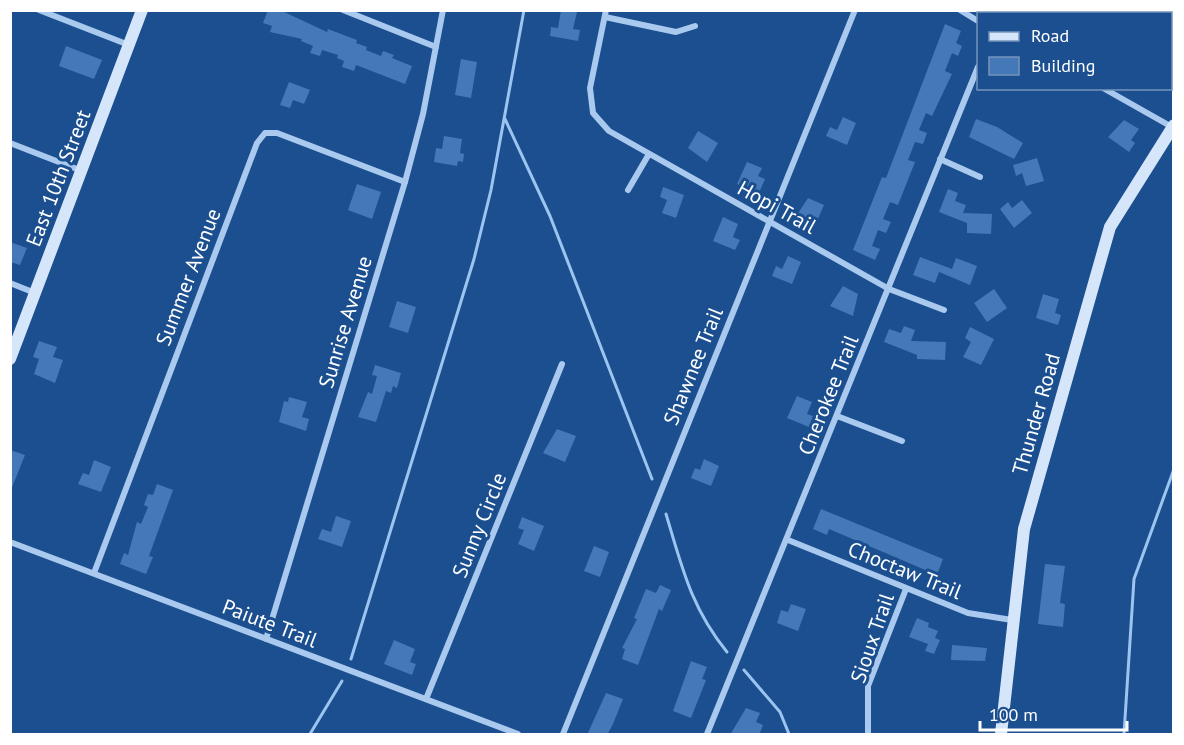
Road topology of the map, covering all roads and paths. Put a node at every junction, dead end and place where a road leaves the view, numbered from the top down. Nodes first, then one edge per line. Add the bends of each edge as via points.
1 (39, 10) edge
2 (142, 10) edge
3 (343, 10) edge
4 (443, 10) edge
5 (855, 10) edge
6 (960, 10) edge
7 (605, 14) edge
8 (977, 20) edge
9 (695, 26) dead end
10 (129, 45) junction
11 (436, 46) junction
12 (977, 69) edge
13 (1107, 90) edge
14 (1173, 126) edge
15 (10, 143) edge
16 (649, 154) junction
17 (940, 159) junction
18 (82, 171) junction
19 (980, 177) dead end
20 (405, 182) junction
21 (628, 190) dead end
22 (769, 221) junction
23 (10, 284) edge
24 (889, 289) junction
25 (35, 293) junction
26 (944, 310) dead end
27 (10, 359) edge
28 (562, 363) dead end
29 (837, 416) junction
30 (902, 441) dead end
31 (788, 540) junction
32 (10, 542) edge
33 (94, 573) junction
34 (906, 589) junction
35 (1012, 620) junction
36 (266, 639) junction
37 (426, 699) junction
38 (518, 735) edge
39 (563, 735) edge
40 (707, 735) edge
41 (868, 735) edge
42 (1001, 735) edge

1 - 10 street
2 - 10 street, East 10th Street
3 - 11 street
4 - 11 street, Sunrise Avenue
5 - 22 street, Shawnee Trail
6 - 8 street
7 - 9 street via 676,32
7 - 16 street, Hopi Trail via 590,88 593,112 609,131
10 - 18 street, East 10th Street
11 - 20 street, Sunrise Avenue
12 - 17 street, Cherokee Trail
13 - 14 street
14 - 35 street, Thunder Road via 1110,227 1024,529
15 - 18 street
16 - 21 street
16 - 22 street, Hopi Trail
17 - 19 street
17 - 24 street, Cherokee Trail
18 - 25 street, East 10th Street
20 - 33 street, Summer Avenue via 277,133 265,133 256,143
20 - 36 street, Sunrise Avenue
22 - 24 street, Hopi Trail
22 - 39 street, Shawnee Trail
23 - 25 street
24 - 26 street, Hopi Trail
24 - 29 street, Cherokee Trail
25 - 27 street, East 10th Street
28 - 37 street, Sunny Circle
29 - 30 street
29 - 31 street, Cherokee Trail
31 - 34 street, Choctaw Trail
31 - 40 street, Cherokee Trail
32 - 33 street, Paiute Trail
33 - 36 street, Paiute Trail
34 - 35 street, Choctaw Trail via 968,613
34 - 41 street, Sioux Trail via 868,686
35 - 42 street, Thunder Road
36 - 37 street, Paiute Trail
37 - 38 street, Paiute Trail

